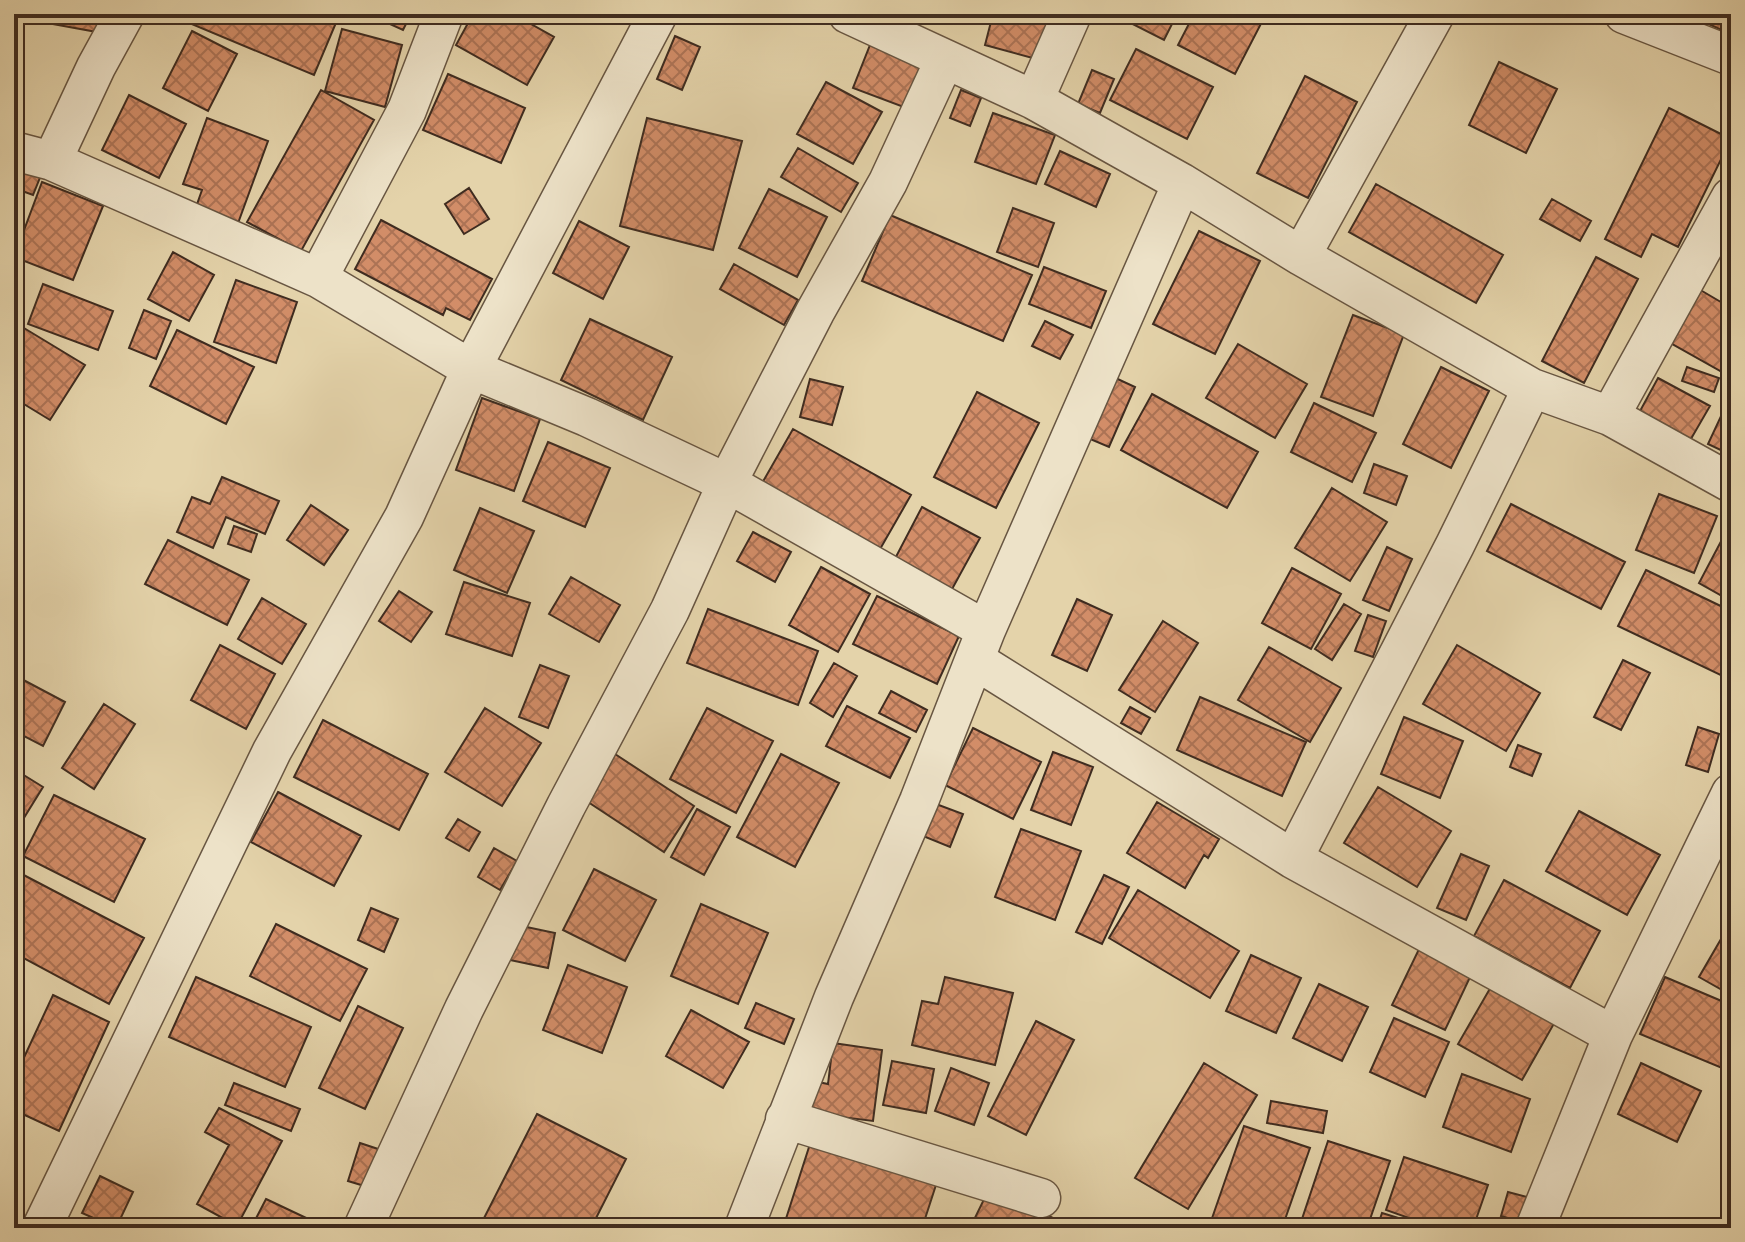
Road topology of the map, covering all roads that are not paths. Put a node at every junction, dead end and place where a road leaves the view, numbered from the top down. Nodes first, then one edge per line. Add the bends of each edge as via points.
1 (125, 14) edge
2 (444, 14) edge
3 (658, 14) edge
4 (848, 14) edge
5 (1072, 14) edge
6 (1435, 14) edge
7 (1624, 14) edge
8 (1684, 26) edge
9 (1731, 56) edge
10 (945, 59) junction
11 (1034, 100) junction
12 (14, 151) edge
13 (52, 161) junction
14 (1182, 183) junction
15 (1731, 197) edge
16 (1301, 256) junction
17 (318, 278) junction
18 (471, 369) junction
19 (1532, 388) junction
20 (1610, 416) junction
21 (727, 483) junction
22 (1731, 483) edge
23 (981, 645) junction
24 (1731, 793) edge
25 (1293, 859) junction
26 (1613, 1035) junction
27 (785, 1119) junction
28 (1041, 1198) dead end
29 (33, 1220) edge
30 (363, 1228) edge
31 (744, 1228) edge
32 (1535, 1228) edge

1 - 13 street
2 - 17 street via 407,110
3 - 18 street
4 - 10 street
5 - 11 street
6 - 16 street
7 - 8 street
8 - 9 street
10 - 11 street
10 - 21 street via 888,182
11 - 14 street
12 - 13 street
13 - 17 street
14 - 16 street
14 - 23 street
15 - 20 street
16 - 19 street
17 - 18 street
18 - 21 street
18 - 29 street via 404,517 272,751
19 - 20 street
19 - 25 street
20 - 22 street
21 - 23 street
21 - 30 street via 670,610 464,1009
23 - 25 street
23 - 27 street
24 - 26 street
25 - 26 street
26 - 32 street
27 - 28 street
27 - 31 street

